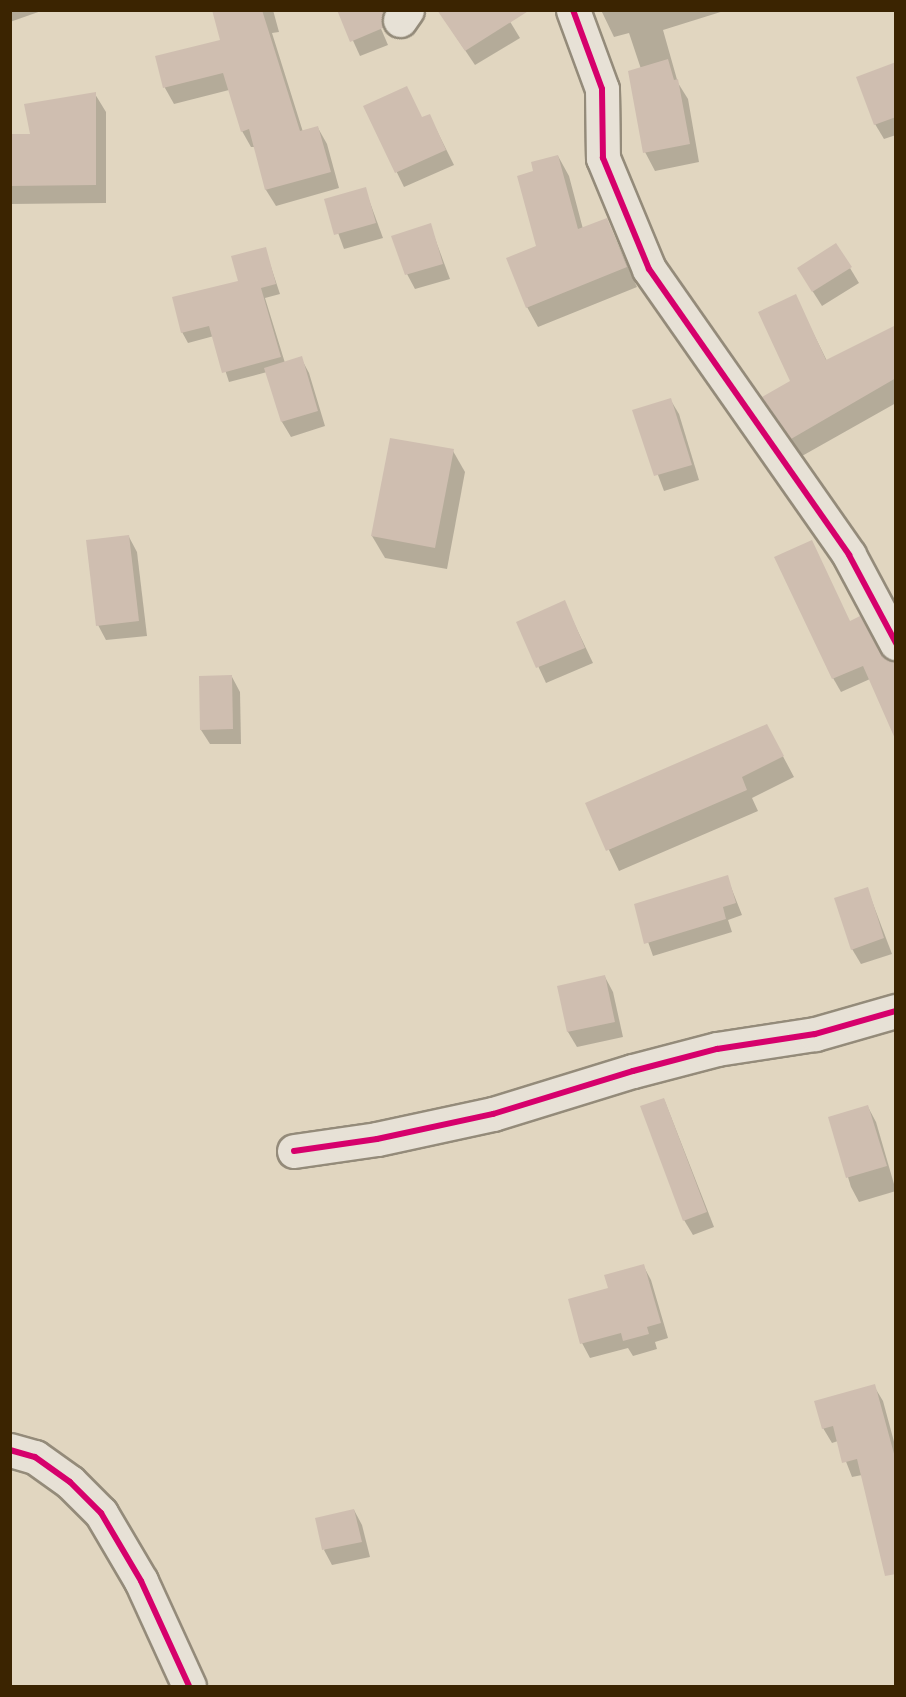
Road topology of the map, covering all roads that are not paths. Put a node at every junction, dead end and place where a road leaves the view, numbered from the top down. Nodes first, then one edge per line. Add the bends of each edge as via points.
1 (573, 10) edge
2 (896, 643) edge
3 (896, 1011) edge
4 (294, 1151) dead end
5 (10, 1450) edge
6 (189, 1686) edge

1 - 2 street via 602,88 603,158 649,269 849,555
3 - 4 street via 814,1034 717,1049 493,1114 377,1139
5 - 6 street via 35,1457 101,1513 141,1581

